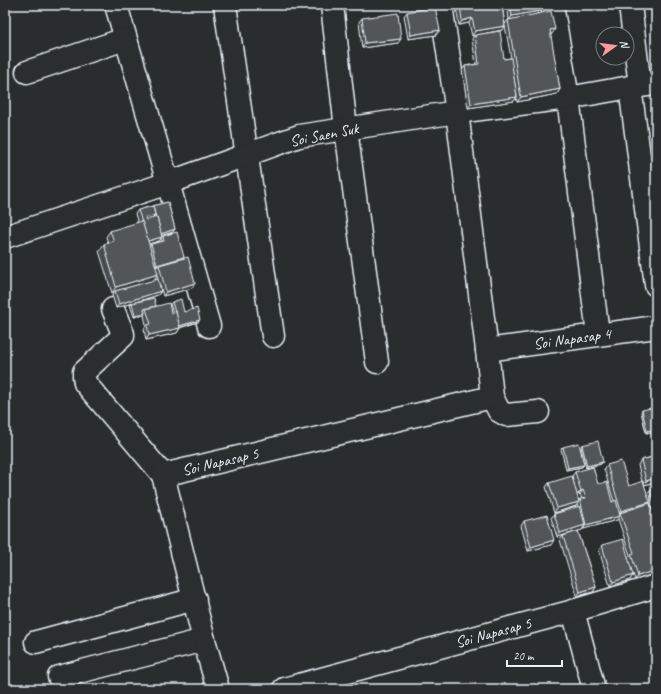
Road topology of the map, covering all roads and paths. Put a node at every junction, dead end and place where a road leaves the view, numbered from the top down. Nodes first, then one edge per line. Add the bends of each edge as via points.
1 (116, 5) edge
2 (225, 5) edge
3 (332, 5) edge
4 (441, 5) edge
5 (552, 5) edge
6 (630, 5) edge
7 (125, 38) junction
8 (27, 72) dead end
9 (642, 86) edge
10 (568, 98) junction
11 (457, 112) junction
12 (346, 129) junction
13 (247, 155) junction
14 (168, 182) junction
15 (5, 237) edge
16 (656, 285) edge
17 (114, 308) dead end
18 (209, 326) dead end
19 (656, 327) edge
20 (598, 334) junction
21 (273, 336) dead end
22 (487, 350) junction
23 (377, 362) dead end
24 (492, 397) junction
25 (538, 412) dead end
26 (163, 475) junction
27 (656, 586) edge
28 (195, 599) junction
29 (573, 611) junction
30 (204, 640) junction
31 (36, 642) dead end
32 (59, 677) dead end
33 (218, 689) edge
34 (284, 689) edge
35 (594, 689) edge

1 - 7 street
2 - 13 street
3 - 12 street
4 - 11 street
5 - 10 street
6 - 9 street
7 - 8 street
7 - 14 street
9 - 10 street, Soi Saen Suk
9 - 16 street
10 - 11 street, Soi Saen Suk
10 - 20 street
11 - 12 street, Soi Saen Suk
11 - 22 street
12 - 13 street, Soi Saen Suk via 299,136
12 - 23 street
13 - 14 street, Soi Saen Suk
13 - 21 street
14 - 15 street, Soi Saen Suk
14 - 18 street
17 - 26 street via 123,336 84,372 85,383
19 - 20 street, Soi Napasap 4
20 - 22 street, Soi Napasap 4
22 - 24 street
24 - 25 street via 499,411 506,416
24 - 26 street, Soi Napasap 5
26 - 28 street, Soi Napasap 5
27 - 29 street, Soi Napasap 5
28 - 30 street, Soi Napasap 5
28 - 31 street
29 - 34 street, Soi Napasap 5
29 - 35 street
30 - 32 street
30 - 33 street, Soi Napasap 5

